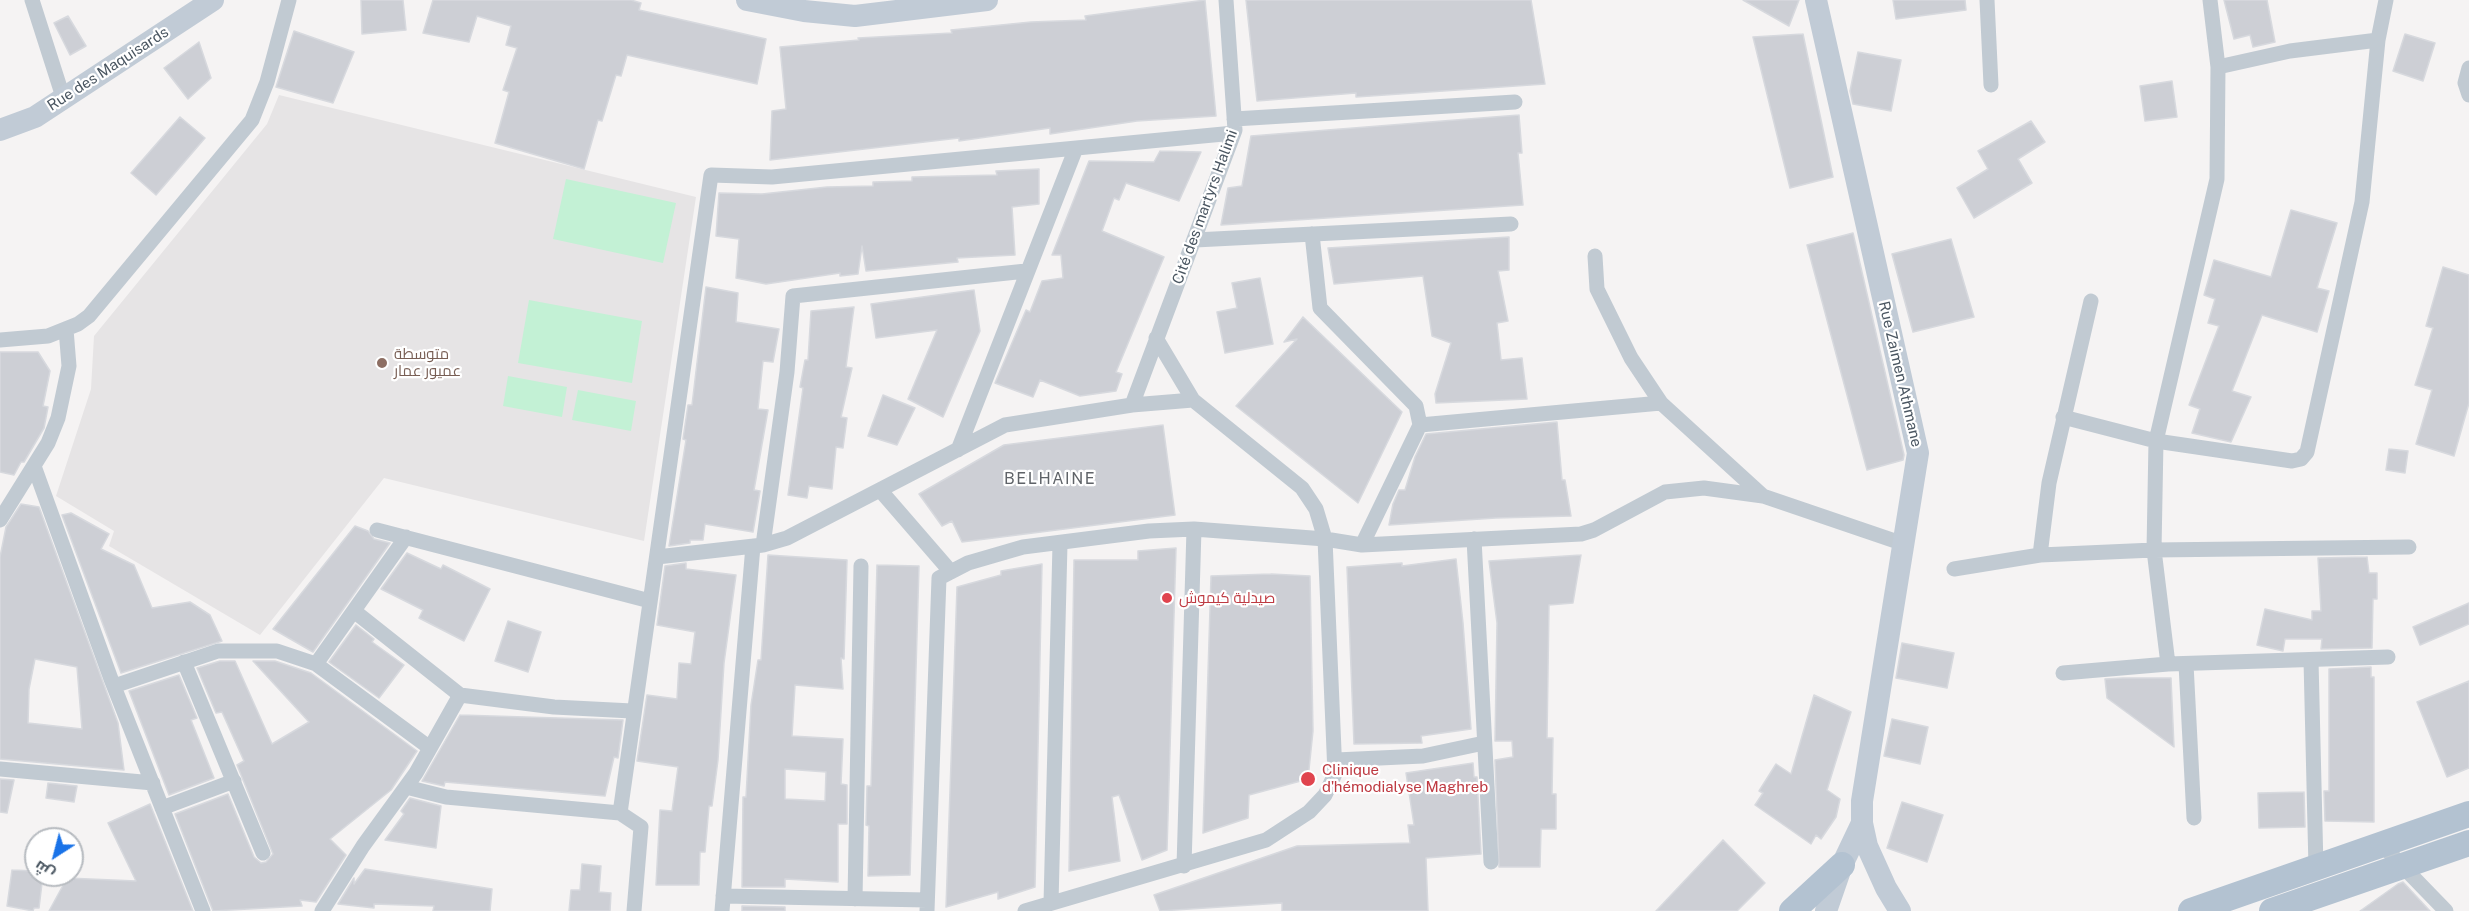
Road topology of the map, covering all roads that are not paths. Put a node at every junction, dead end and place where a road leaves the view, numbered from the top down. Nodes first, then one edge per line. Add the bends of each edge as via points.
1 (32, 0) edge
2 (213, 0) edge
3 (289, 0) edge
4 (747, 0) edge
5 (987, 0) edge
6 (1226, 0) edge
7 (1816, 0) edge
8 (1987, 0) edge
9 (2211, 0) edge
10 (2386, 0) edge
11 (2378, 40) junction
12 (2218, 67) junction
13 (2469, 68) edge
14 (1991, 86) dead end
15 (2469, 95) edge
16 (63, 97) junction
17 (1515, 102) dead end
18 (1234, 126) junction
19 (0, 130) edge
20 (1076, 148) junction
21 (1511, 224) dead end
22 (1312, 234) junction
23 (1195, 240) junction
24 (1595, 256) dead end
25 (1026, 271) junction
26 (2091, 301) dead end
27 (66, 329) junction
28 (1156, 338) junction
29 (0, 340) edge
30 (1193, 400) junction
31 (1661, 403) junction
32 (1132, 405) junction
33 (2063, 417) junction
34 (1420, 425) junction
35 (2156, 441) junction
36 (958, 450) junction
37 (34, 466) junction
38 (880, 490) junction
39 (1763, 496) junction
40 (0, 520) edge
41 (1194, 529) junction
42 (377, 530) dead end
43 (406, 537) junction
44 (1325, 539) junction
45 (1474, 539) junction
46 (1060, 544) junction
47 (1904, 544) junction
48 (1362, 545) junction
49 (758, 546) junction
50 (2409, 547) dead end
51 (2154, 550) junction
52 (2040, 555) junction
53 (657, 557) junction
54 (861, 566) dead end
55 (1954, 570) dead end
56 (951, 572) junction
57 (650, 601) junction
58 (354, 610) junction
59 (2388, 657) dead end
60 (2311, 660) junction
61 (184, 662) junction
62 (316, 664) junction
63 (2168, 664) junction
64 (2186, 664) junction
65 (2063, 673) dead end
66 (114, 686) junction
67 (460, 695) junction
68 (632, 711) junction
69 (1484, 742) junction
70 (430, 748) junction
71 (1335, 760) junction
72 (0, 770) edge
73 (234, 781) junction
74 (153, 783) junction
75 (406, 786) junction
76 (162, 808) junction
77 (620, 813) junction
78 (2469, 814) edge
79 (2194, 818) dead end
80 (1862, 824) junction
81 (2469, 843) edge
82 (2382, 845) junction
83 (263, 853) dead end
84 (1491, 862) dead end
85 (1842, 865) junction
86 (1184, 866) junction
87 (2402, 866) junction
88 (2316, 868) junction
89 (855, 899) junction
90 (1051, 903) junction
91 (722, 904) edge
92 (927, 906) edge
93 (2280, 910) edge
94 (203, 911) edge
95 (322, 911) edge
96 (634, 911) edge
97 (1025, 911) edge
98 (1792, 911) edge
99 (1826, 911) edge
100 (1900, 911) edge
101 (2191, 911) edge
102 (2446, 911) edge

1 - 16 street
2 - 16 main road, Rue des Maquisards
3 - 27 street via 267,82 252,120 89,316
4 - 5 main road via 855,16
6 - 18 street, Cité des martyrs Halimi
7 - 47 main road, Rue Zaimen Athmane via 1918,453
8 - 14 street
9 - 12 street
10 - 11 street
11 - 12 street via 2290,51
11 - 35 street via 2362,202 2307,452 2292,461
12 - 35 street via 2217,180
13 - 15 street via 2465,88
16 - 19 main road, Rue des Maquisards via 35,117
17 - 18 street
18 - 20 street
18 - 23 street, Cité des martyrs Halimi
20 - 25 street
20 - 53 street via 772,177 711,175
21 - 22 street
22 - 23 street
22 - 34 street via 1320,308 1416,406
23 - 28 street, Cité des martyrs Halimi
24 - 31 street via 1597,289 1631,358
25 - 36 street
25 - 49 street via 793,296 787,372
26 - 33 street
27 - 29 street via 48,336
27 - 37 street via 69,366 58,418
28 - 30 street
28 - 32 street, Cité des martyrs Halimi
30 - 32 street
30 - 44 street via 1302,488 1316,509
31 - 34 street
31 - 39 street
32 - 36 street via 1005,425
33 - 35 street
33 - 52 street
34 - 48 street
35 - 51 street
36 - 38 street
37 - 40 street
37 - 66 street
38 - 49 street via 787,538
38 - 56 street
39 - 45 street via 1704,488 1665,492 1581,534
39 - 47 street
41 - 44 street
41 - 46 street via 1149,531
41 - 86 street
42 - 43 street
43 - 57 street
43 - 58 street
44 - 48 street
44 - 71 street
45 - 48 street
45 - 69 street
46 - 56 street via 1023,547
46 - 90 street
47 - 80 main road, Rue Zaimen Athmane via 1862,801
49 - 53 street
49 - 91 street
50 - 51 street
51 - 52 street
51 - 63 street
52 - 55 street
53 - 57 street
54 - 89 street
56 - 92 street via 939,578
57 - 68 street
58 - 62 street
58 - 67 street
59 - 60 street
60 - 64 street
60 - 88 street
61 - 62 street via 218,651 261,649 292,654
61 - 66 street
61 - 73 street
62 - 70 street
63 - 64 street
63 - 65 street
64 - 79 street
66 - 74 street
67 - 68 street via 554,707
67 - 70 street
68 - 77 street
69 - 71 street via 1424,756
69 - 84 street
70 - 75 street
71 - 86 street via 1335,774 1325,795 1291,826 1266,840
72 - 74 street
73 - 76 street
73 - 83 street
74 - 76 street
75 - 77 street via 446,797
75 - 95 street
76 - 94 street
77 - 96 street via 640,827
78 - 82 main road
80 - 85 main road
80 - 100 main road via 1875,867
81 - 87 main road
82 - 87 street
82 - 88 main road
85 - 98 main road
85 - 99 main road
86 - 90 street
87 - 93 main road
87 - 102 street
88 - 101 main road
89 - 91 street
89 - 92 street
90 - 97 street

